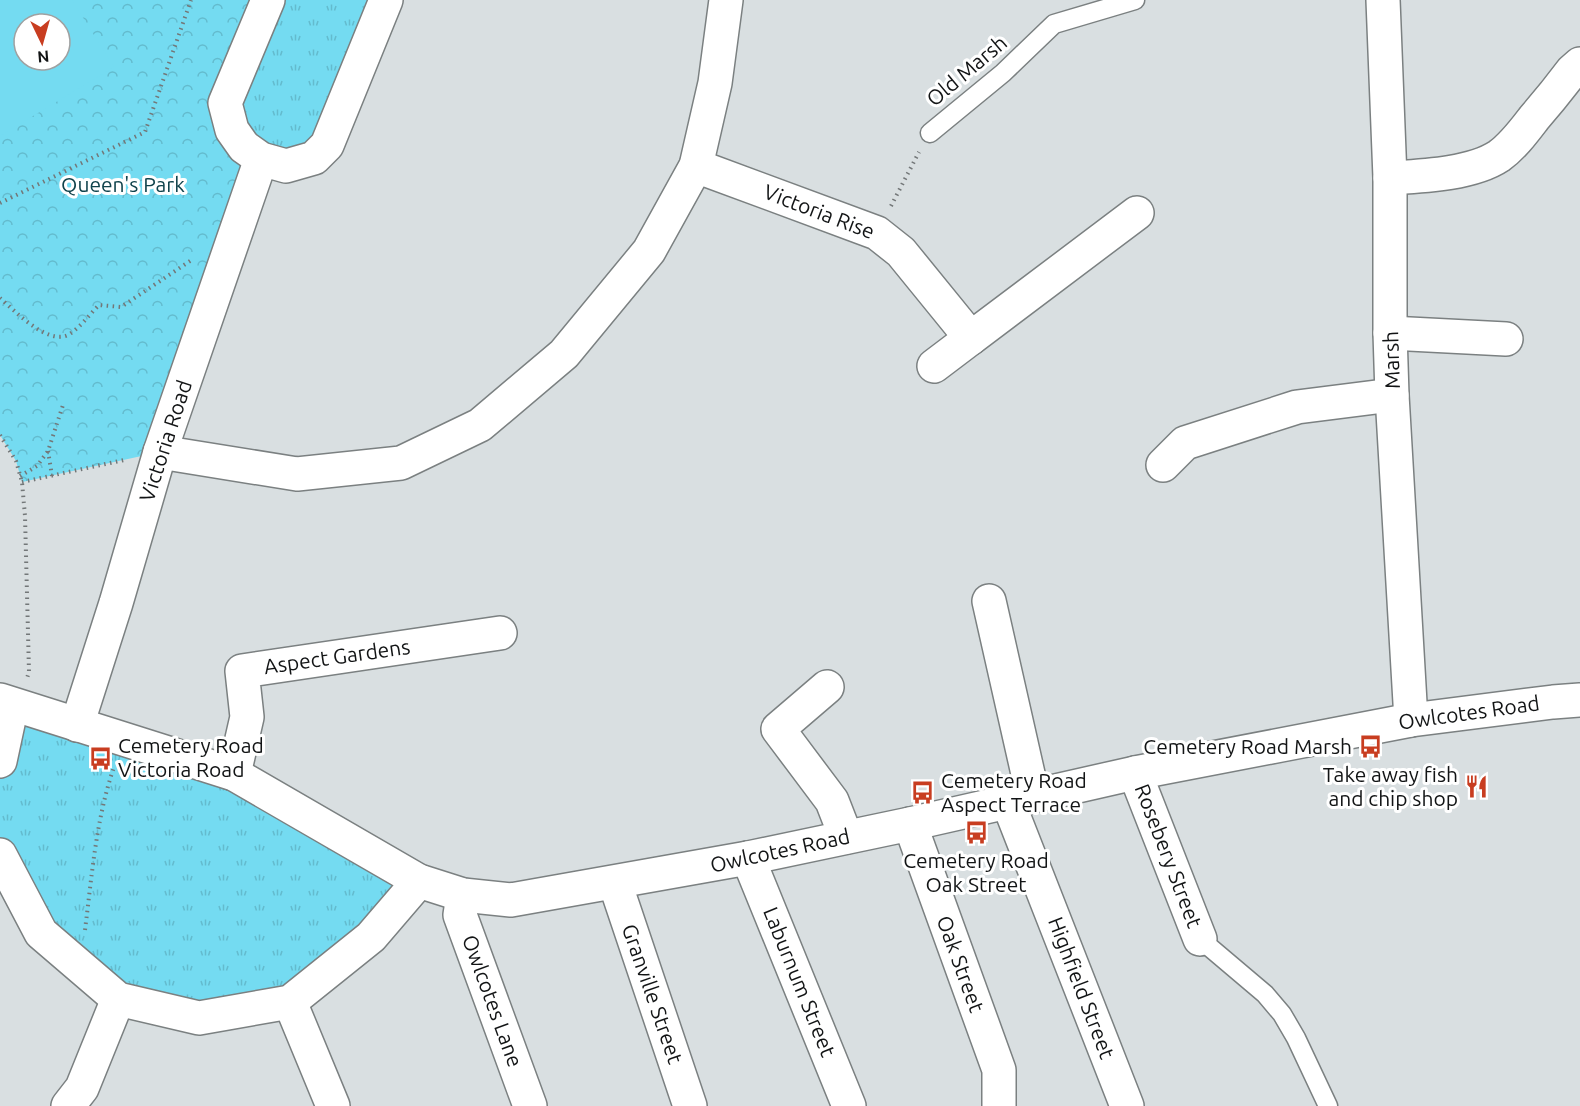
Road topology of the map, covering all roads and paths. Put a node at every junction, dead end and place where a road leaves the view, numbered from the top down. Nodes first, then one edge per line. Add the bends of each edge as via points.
1 (191, 0) edge
2 (268, 0) edge
3 (387, 0) edge
4 (726, 0) edge
5 (1135, 0) edge
6 (1383, 0) edge
7 (1580, 64) edge
8 (930, 133) joint
9 (261, 159) junction
10 (696, 166) junction
11 (1390, 178) junction
12 (0, 203) edge
13 (1137, 213) dead end
14 (877, 232) junction
15 (230, 249) junction
16 (0, 298) edge
17 (1390, 333) junction
18 (971, 338) junction
19 (1506, 339) dead end
20 (934, 366) dead end
21 (1392, 395) junction
22 (63, 405) dead end
23 (0, 435) edge
24 (48, 452) junction
25 (160, 452) junction
26 (1163, 465) dead end
27 (20, 476) junction
28 (51, 476) junction
29 (22, 482) junction
30 (989, 601) dead end
31 (500, 633) dead end
32 (827, 687) dead end
33 (1580, 700) edge
34 (11, 704) edge
35 (1412, 720) junction
36 (77, 725) junction
37 (123, 739) junction
38 (0, 761) edge
39 (1135, 773) junction
40 (234, 774) junction
41 (1021, 799) junction
42 (910, 824) junction
43 (846, 837) junction
44 (0, 855) edge
45 (748, 858) junction
46 (419, 881) junction
47 (615, 883) junction
48 (464, 895) junction
49 (1200, 939) joint
50 (80, 967) junction
51 (118, 999) junction
52 (290, 1002) junction
53 (68, 1106) edge
54 (333, 1106) edge
55 (530, 1106) edge
56 (690, 1106) edge
57 (849, 1106) edge
58 (999, 1106) edge
59 (1127, 1106) edge
60 (1328, 1106) edge

1 - 12 path via 145,132
2 - 9 street via 225,103 232,130 244,147
3 - 9 street via 327,145 314,158 286,166
4 - 10 street via 716,82
5 - 8 lane, Old Marsh via 1054,24 1003,73
6 - 11 street, Marsh
7 - 11 street via 1499,156 1454,172
8 - 14 path, Old Marsh
9 - 15 street, Victoria Road
10 - 14 street, Victoria Rise
10 - 25 street via 649,251 564,354 480,425 401,463 297,474
11 - 17 street, Marsh
13 - 18 street
14 - 18 street, Victoria Rise via 902,252
15 - 16 path via 201,254 121,307 99,305 66,336 49,336
15 - 25 street, Victoria Road
17 - 19 street
17 - 21 street, Marsh
18 - 20 street
21 - 26 street via 1297,407 1185,443
21 - 35 street, Marsh
22 - 24 path
23 - 27 path
24 - 27 path via 37,466
24 - 28 path
25 - 28 path
25 - 36 street, Victoria Road
27 - 29 path
28 - 29 path
29 - 34 path via 29,672
30 - 41 street, Highfield Street
31 - 40 street, Aspect Gardens via 242,671 247,717
32 - 43 street via 778,729 832,801
33 - 35 street, Owlcotes Road
34 - 36 street, Owlcotes Road
34 - 38 street
35 - 39 street, Owlcotes Road
36 - 37 street, Owlcotes Road
37 - 40 street, Owlcotes Road
37 - 50 path via 100,817
39 - 41 street, Owlcotes Road
39 - 49 street, Rosebery Street
40 - 46 street, Owlcotes Road
41 - 42 street, Owlcotes Road
41 - 59 street, Highfield Street
42 - 43 street, Owlcotes Road
42 - 58 street, Oak Street via 999,1070
43 - 45 street, Owlcotes Road
44 - 50 street via 41,933
45 - 47 street, Owlcotes Road
45 - 57 street, Laburnum Street
46 - 48 street, Owlcotes Road
46 - 52 street via 371,937
47 - 48 street, Owlcotes Road via 511,900
47 - 56 street, Granville Street
48 - 55 street, Owlcotes Lane via 460,915
49 - 60 lane via 1282,1014
50 - 51 street
51 - 52 street via 199,1018
51 - 53 street via 82,1088
52 - 54 street

